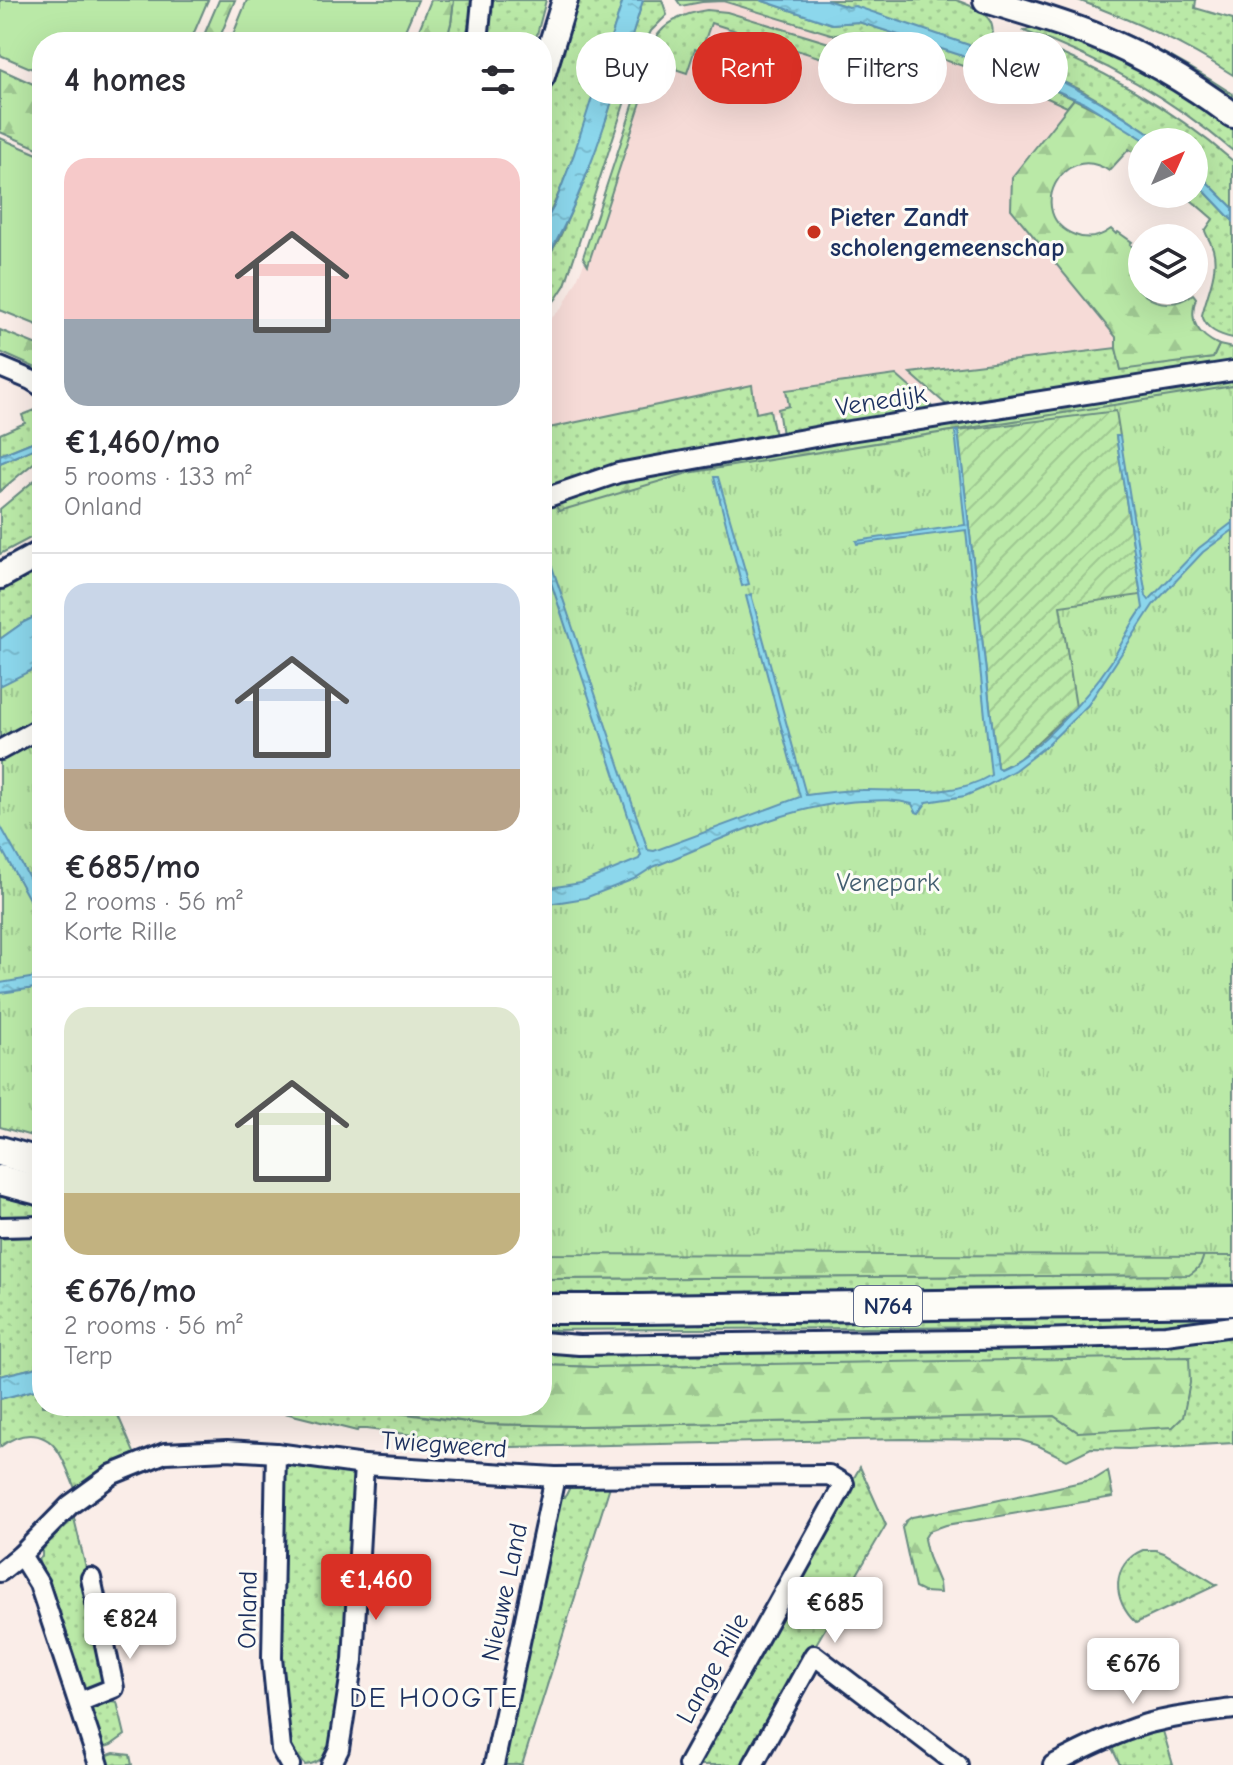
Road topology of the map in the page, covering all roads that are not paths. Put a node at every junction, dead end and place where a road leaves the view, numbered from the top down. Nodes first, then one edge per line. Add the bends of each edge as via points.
1 (482, 0) edge
2 (553, 0) edge
3 (565, 0) edge
4 (986, 0) edge
5 (479, 32) edge
6 (545, 32) edge
7 (552, 43) edge
8 (1233, 115) edge
9 (0, 367) edge
10 (1233, 371) edge
11 (32, 382) edge
12 (552, 496) edge
13 (32, 547) edge
14 (32, 558) edge
15 (0, 564) edge
16 (0, 576) edge
17 (32, 732) edge
18 (0, 750) edge
19 (0, 1151) edge
20 (32, 1160) edge
21 (0, 1180) edge
22 (32, 1188) edge
23 (32, 1226) edge
24 (0, 1227) edge
25 (1233, 1301) edge
26 (552, 1309) edge
27 (1233, 1326) edge
28 (552, 1343) edge
29 (276, 1453) junction
30 (364, 1465) junction
31 (829, 1475) joint
32 (555, 1477) junction
33 (21, 1555) junction
34 (0, 1572) edge
35 (91, 1578) dead end
36 (79, 1702) junction
37 (1233, 1709) edge
38 (99, 1765) edge
39 (290, 1765) edge
40 (331, 1765) edge
41 (494, 1765) edge
42 (688, 1765) edge
43 (753, 1765) edge
44 (958, 1765) edge
45 (1053, 1765) edge

1 - 5 street
2 - 6 main road
3 - 7 main road
4 - 8 main road via 1124,48
9 - 11 street
10 - 12 street, Venedijk via 633,470
13 - 15 main road
14 - 16 main road
17 - 18 street
19 - 20 main road
21 - 22 main road
23 - 24 street
25 - 26 main road, N764
27 - 28 street via 1166,1335 1039,1339
29 - 30 street, Twiegweerd
29 - 33 street, Twiegweerd via 165,1453 142,1462 113,1474 70,1505
29 - 39 street, Onland via 272,1658 281,1749
30 - 32 street, Twiegweerd
30 - 40 street via 353,1660 339,1749
31 - 32 street, Twiegweerd
31 - 42 street, Lange Rille via 844,1484
32 - 41 street, Nieuwe Land
33 - 34 street, Twiegweerd
33 - 36 street via 39,1584
35 - 36 street via 114,1688
36 - 38 street
37 - 45 street via 1146,1724
43 - 44 street via 814,1655

